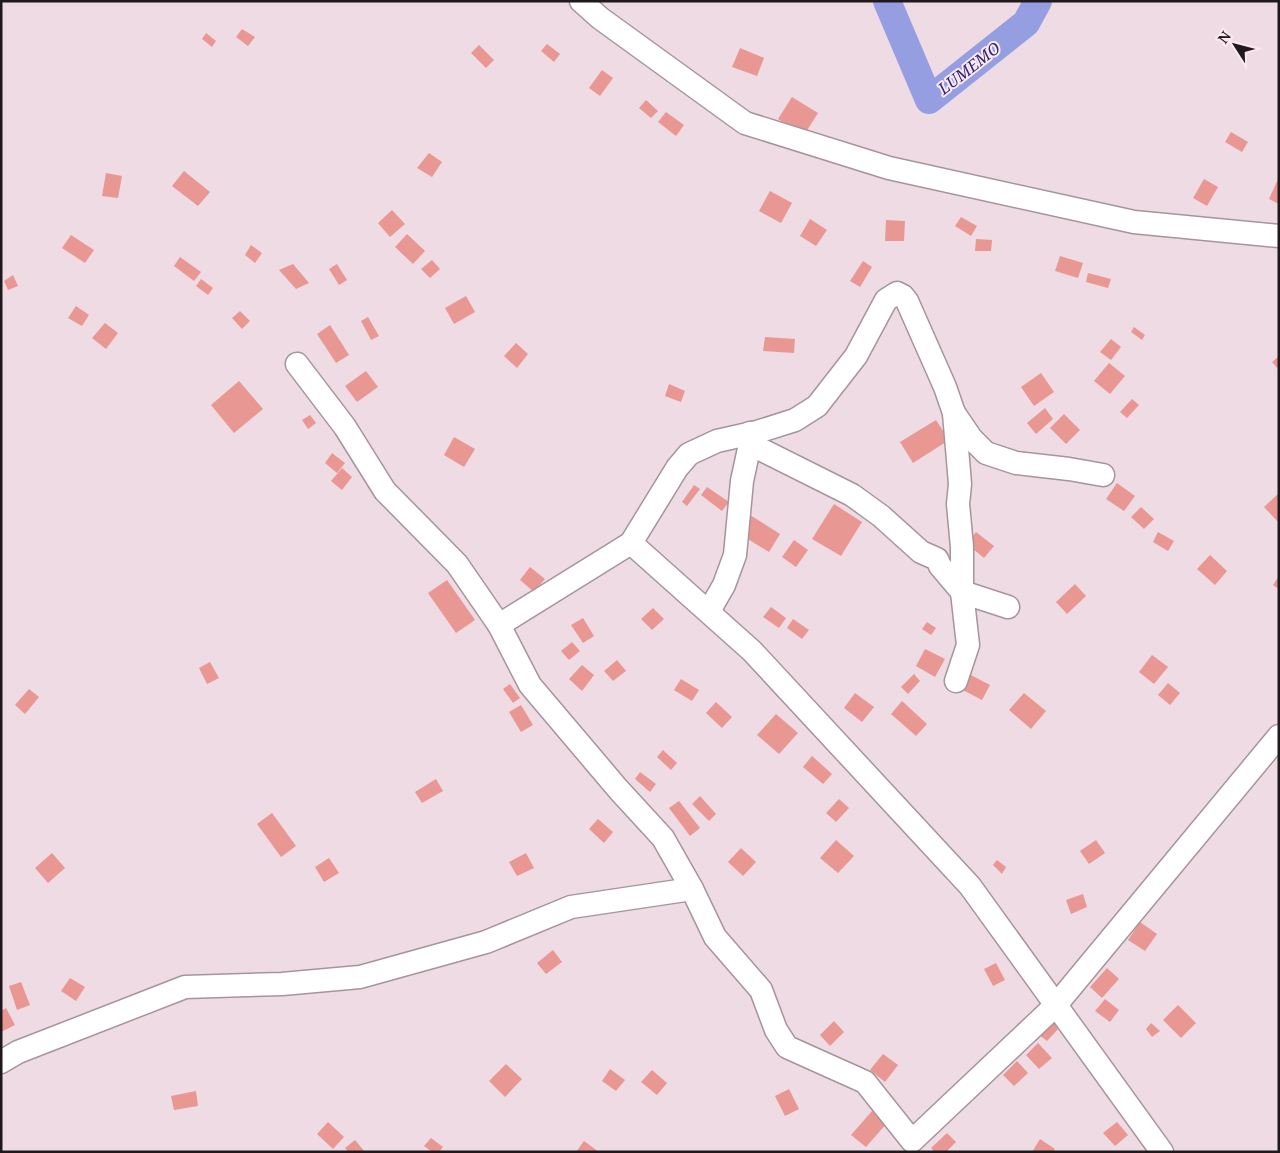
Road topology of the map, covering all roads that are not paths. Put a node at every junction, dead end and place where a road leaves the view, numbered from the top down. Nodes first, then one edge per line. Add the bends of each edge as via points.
1 (581, 1) edge
2 (1279, 236) edge
3 (297, 364) dead end
4 (954, 414) junction
5 (750, 438) junction
6 (1103, 475) dead end
7 (631, 543) junction
8 (962, 592) junction
9 (1008, 607) dead end
10 (709, 611) junction
11 (499, 625) junction
12 (956, 681) dead end
13 (1279, 736) edge
14 (692, 890) junction
15 (1056, 1006) junction
16 (1, 1062) edge
17 (1162, 1152) edge

1 - 2 street via 745,123 889,168 1134,222
3 - 11 street via 346,427 385,491 457,564
4 - 5 street via 907,300 897,293 886,300 856,356 817,406 794,420
4 - 6 street via 986,453 1016,463
4 - 8 street via 960,484
5 - 7 street via 717,442 690,454 676,468
5 - 8 street via 852,494 921,552 937,558
5 - 10 street via 735,555 724,585
7 - 10 street
7 - 11 street
8 - 9 street
8 - 12 street via 968,645
10 - 15 street via 752,651 970,886
11 - 14 street via 530,685 663,838
13 - 15 street
14 - 15 street via 715,937 761,990 776,1030 787,1047 865,1082 912,1141
14 - 16 street via 571,907 486,942 360,977 282,984 185,987 18,1052
15 - 17 street

